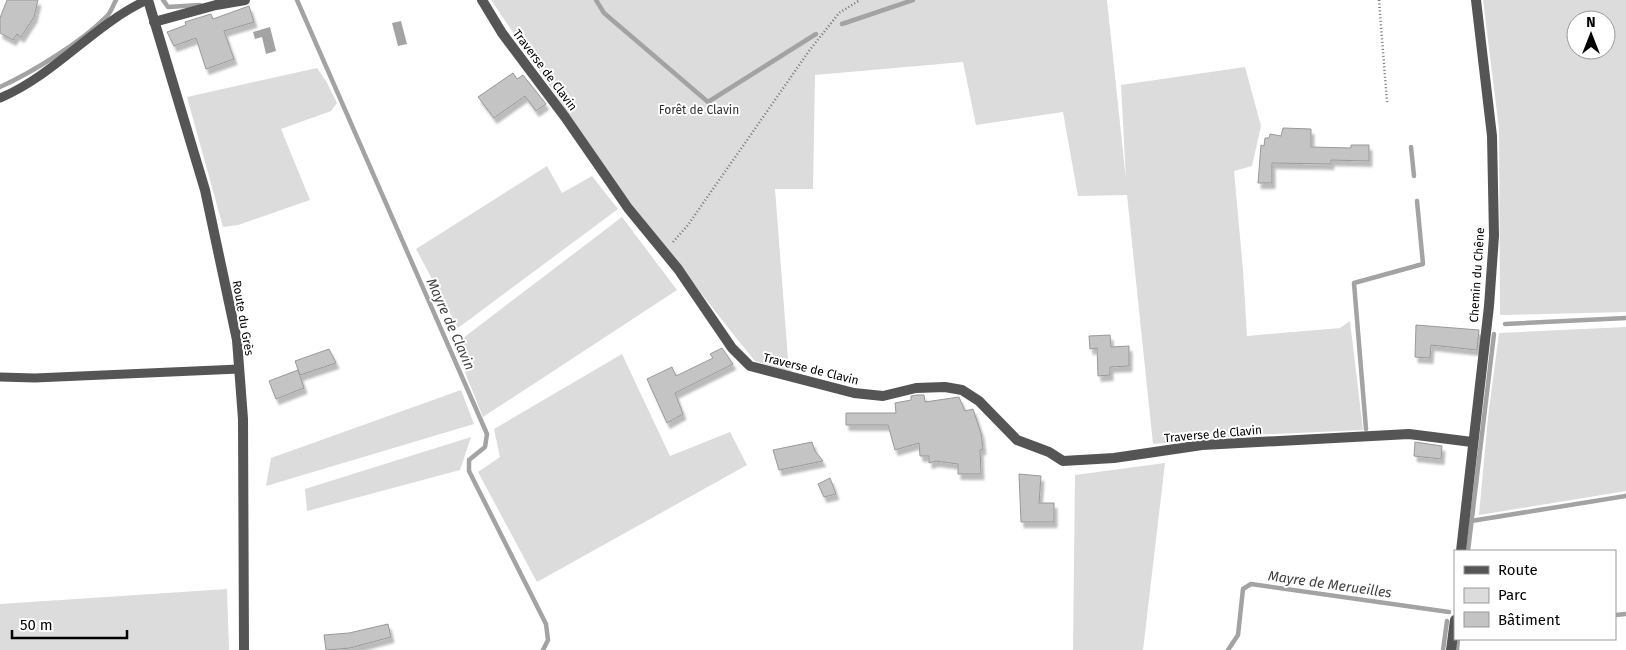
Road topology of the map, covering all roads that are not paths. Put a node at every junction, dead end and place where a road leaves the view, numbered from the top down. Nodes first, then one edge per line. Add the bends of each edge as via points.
1 (148, 0) edge
2 (245, 0) edge
3 (482, 0) edge
4 (1476, 0) edge
5 (154, 22) junction
6 (0, 98) edge
7 (239, 369) junction
8 (0, 377) edge
9 (1472, 442) junction
10 (1462, 550) edge
11 (1454, 628) edge
12 (244, 650) edge
13 (1451, 650) edge

1 - 5 street, Route du Grès
1 - 6 lane via 113,19 51,67
2 - 5 street
3 - 9 street, Traverse de Clavin via 628,208 678,269 732,348 750,366 854,393 883,396 916,388 962,390 979,401 1017,440 1050,452 1063,461 1114,458 1202,444 1409,434
4 - 9 street, Chemin du Chêne via 1492,136 1494,236
5 - 7 street, Route du Grès via 205,190 237,340
7 - 8 lane
7 - 12 street, Route du Grès via 243,419
9 - 10 street, Chemin du Chêne
11 - 13 street

